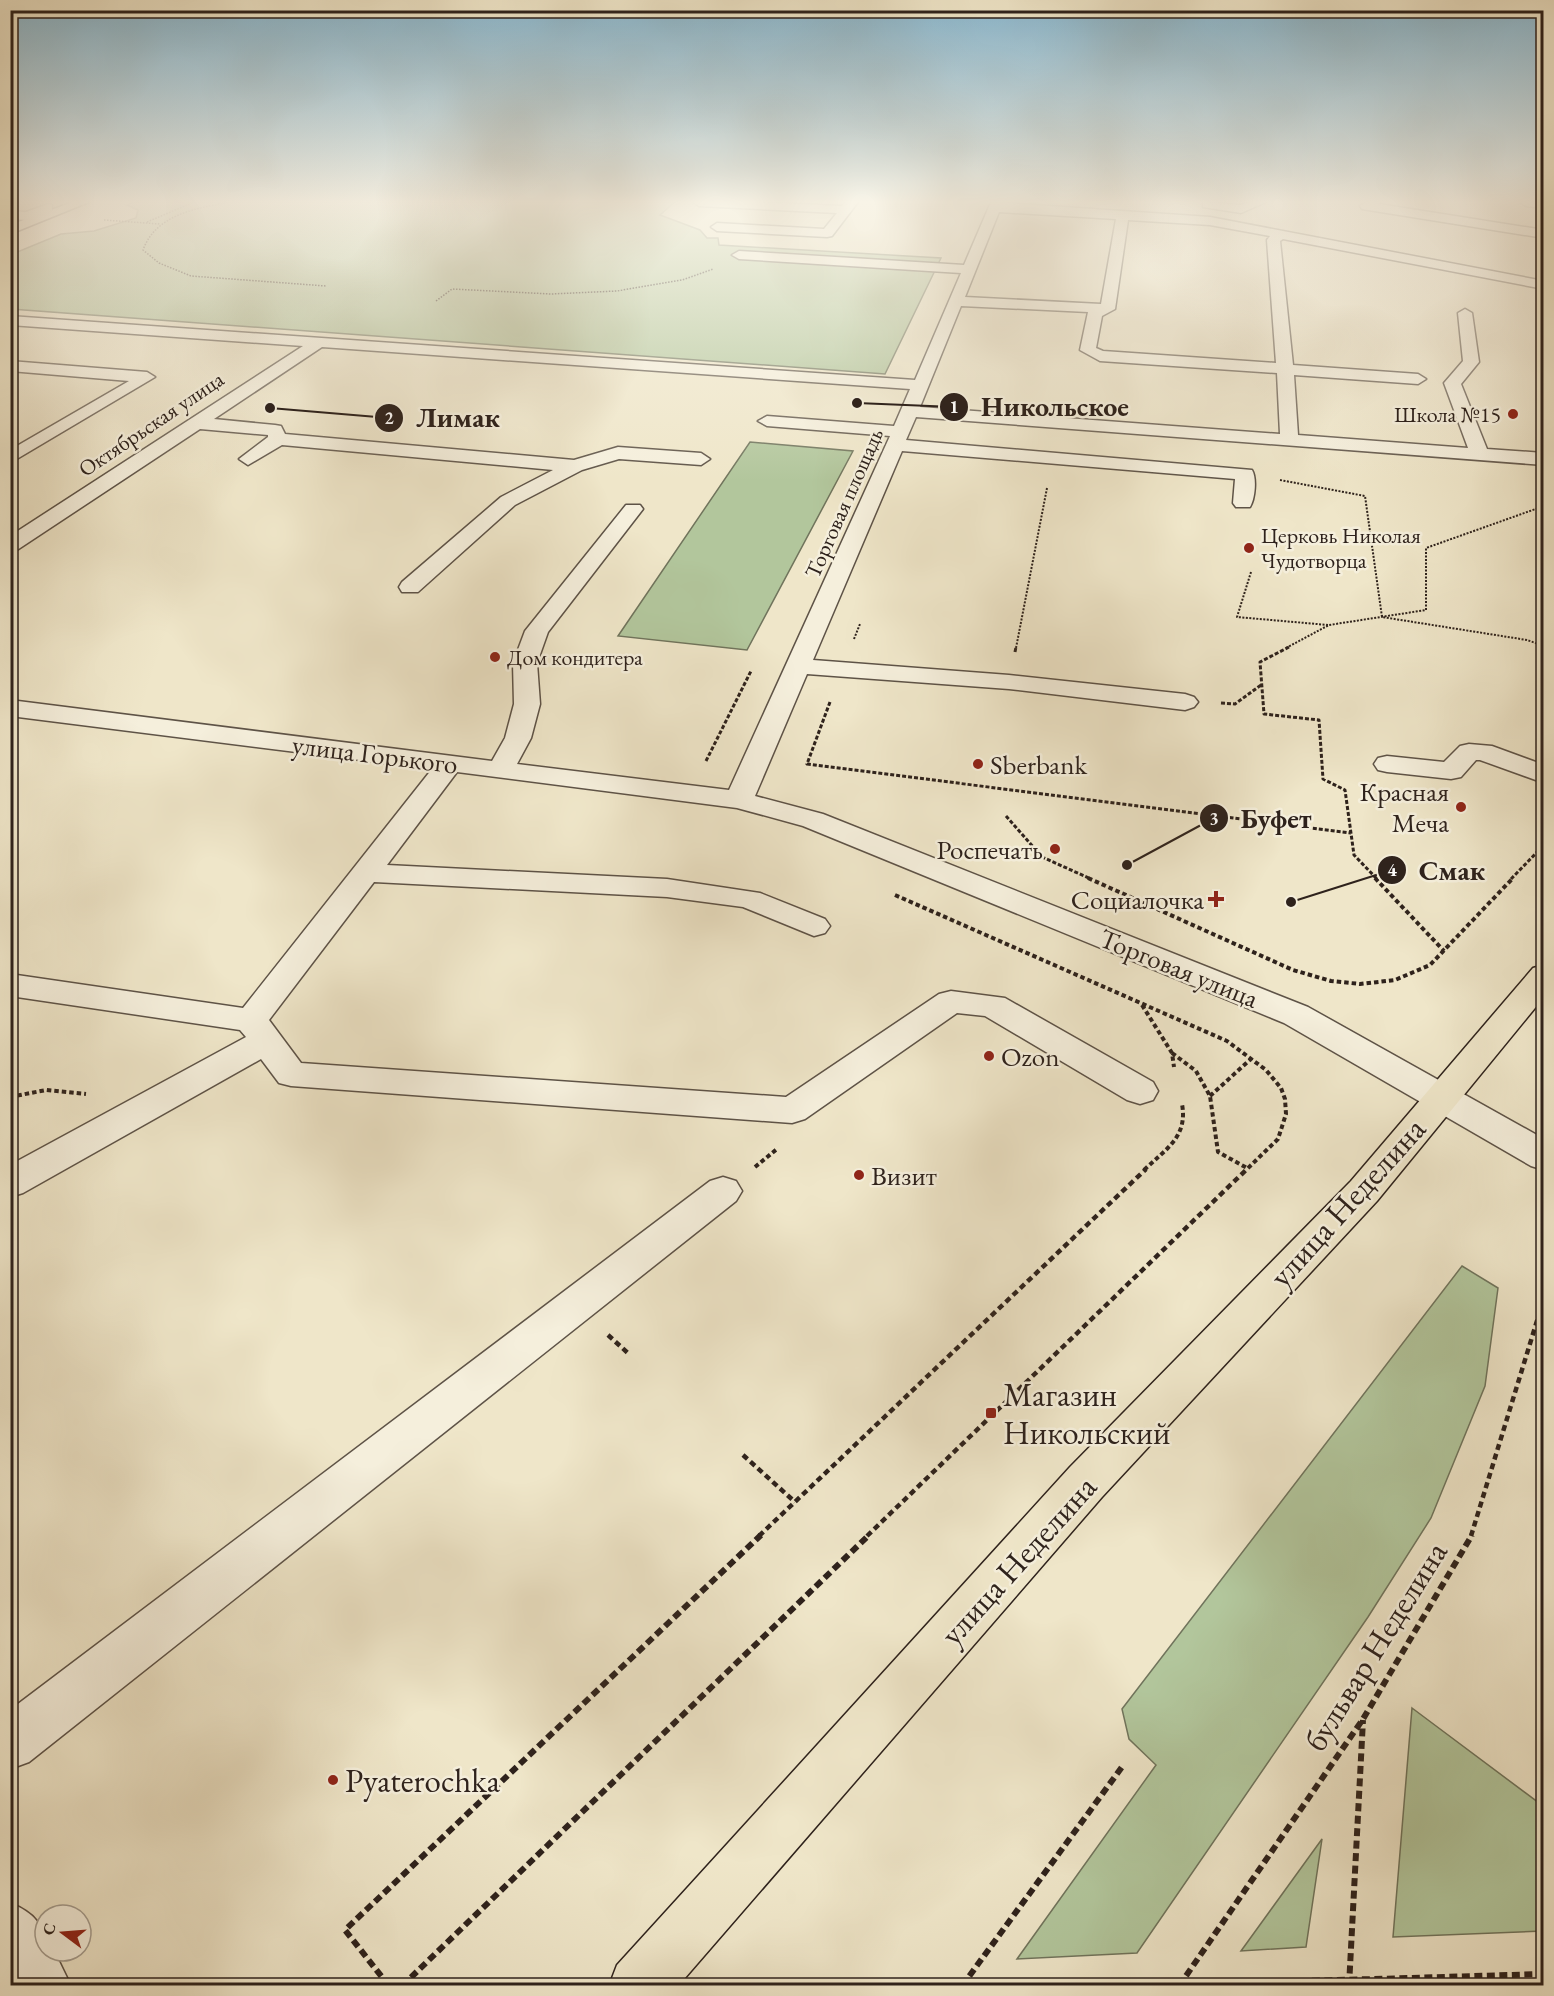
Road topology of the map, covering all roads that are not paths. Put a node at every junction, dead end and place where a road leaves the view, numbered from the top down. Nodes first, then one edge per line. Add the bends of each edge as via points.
1 (958, 295) edge
2 (1110, 295) edge
3 (1278, 295) edge
4 (955, 301) junction
5 (1108, 309) junction
6 (1465, 313) dead end
7 (10, 320) edge
8 (319, 342) junction
9 (10, 366) edge
10 (1285, 369) junction
11 (1418, 379) dead end
12 (919, 385) junction
13 (910, 411) junction
14 (767, 421) dead end
15 (197, 423) junction
16 (278, 439) junction
17 (898, 439) junction
18 (1289, 439) junction
19 (1480, 454) junction
20 (10, 458) edge
21 (248, 459) dead end
22 (701, 459) dead end
23 (1544, 459) edge
24 (575, 466) junction
25 (1244, 503) dead end
26 (633, 509) dead end
27 (22, 516) dead end
28 (52, 519) junction
29 (10, 546) edge
30 (410, 588) dead end
31 (798, 666) junction
32 (1185, 702) dead end
33 (10, 708) edge
34 (450, 764) junction
35 (1387, 764) dead end
36 (501, 769) junction
37 (1544, 775) edge
38 (739, 800) junction
39 (365, 873) junction
40 (814, 926) dead end
41 (1544, 975) edge
42 (10, 985) edge
43 (259, 1031) junction
44 (1140, 1091) dead end
45 (1439, 1098) junction
46 (1544, 1156) edge
47 (10, 1183) edge
48 (723, 1191) dead end
49 (10, 1743) edge
50 (10, 1932) edge
51 (42, 1986) edge
52 (638, 1986) edge

1 - 4 street
2 - 5 street
3 - 10 street
4 - 5 street
4 - 12 street
5 - 10 street via 1095,313 1088,350 1100,356
6 - 19 street via 1471,362 1452,383
7 - 8 street
8 - 12 street
8 - 15 street, Октябрьская улица
9 - 20 street via 147,376
10 - 11 street
10 - 18 street
12 - 13 street
13 - 17 street, Торговая площадь
13 - 18 street, Торговая площадь
14 - 17 street
15 - 16 street via 275,430
15 - 28 street, Октябрьская улица
16 - 21 street
16 - 24 street
17 - 25 street via 1053,458 1245,474
17 - 31 street, Торговая площадь
18 - 19 street, Торговая площадь
19 - 23 street, Торговая площадь
22 - 24 street via 618,453
24 - 30 street via 508,501
26 - 36 street via 537,631 525,663 527,704 518,738
27 - 28 street
28 - 29 street, Октябрьская улица
31 - 32 street via 1009,682
31 - 38 street, Торговая площадь
33 - 34 street, улица Горького
34 - 36 street, улица Горького
34 - 39 street
35 - 37 street via 1451,771 1469,752 1483,752
36 - 38 street, улица Горького
38 - 45 street, Торговая улица via 813,820 1296,1015
39 - 40 street via 668,888 749,899
39 - 43 street
41 - 45 main road, улица Неделина
42 - 43 street
43 - 44 street via 291,1074 792,1110 951,1002 993,1006
43 - 47 street
45 - 46 street, Торговая улица
45 - 52 main road, улица Неделина via 1364,1191 1086,1482
48 - 49 street
50 - 51 street

